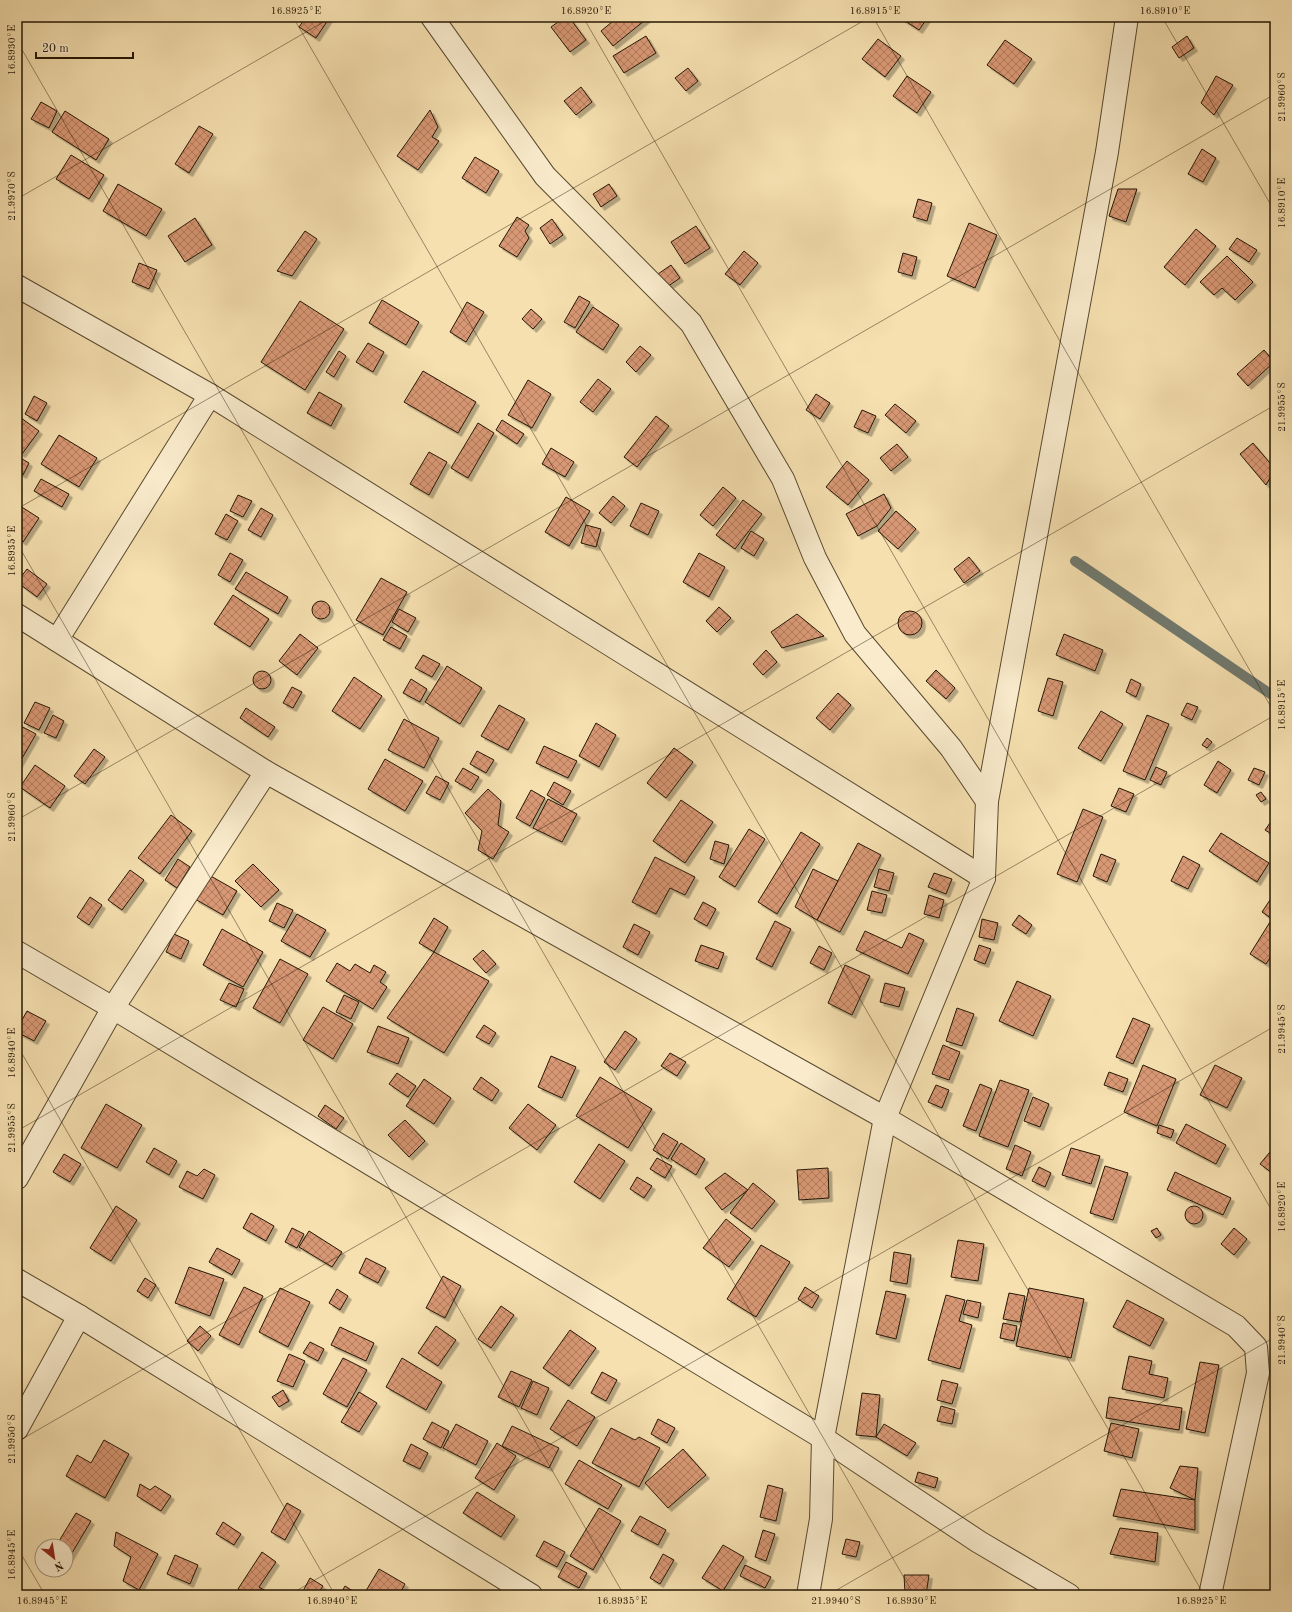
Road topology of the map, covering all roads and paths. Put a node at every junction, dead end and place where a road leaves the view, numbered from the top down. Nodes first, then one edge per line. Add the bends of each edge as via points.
1 (432, 17) edge
2 (1127, 17) edge
3 (17, 286) edge
4 (210, 395) junction
5 (17, 615) edge
6 (57, 640) junction
7 (266, 772) junction
8 (987, 801) junction
9 (984, 878) junction
10 (17, 952) edge
11 (114, 1008) junction
12 (886, 1118) junction
13 (17, 1178) edge
14 (17, 1280) edge
15 (78, 1316) junction
16 (17, 1429) edge
17 (824, 1438) junction
18 (531, 1595) edge
19 (808, 1595) edge
20 (1069, 1595) edge
21 (1210, 1595) edge

1 - 8 street via 545,176 691,323 783,479 815,558 855,634 951,748
2 - 8 street via 1105,160
3 - 4 street
4 - 6 street
4 - 9 street
5 - 6 street
6 - 7 street
7 - 11 street
7 - 12 street
8 - 9 street
9 - 12 street
10 - 11 street
11 - 13 street
11 - 17 street
12 - 17 street
12 - 21 street via 1236,1326 1256,1347 1258,1373
14 - 15 street
15 - 16 street
15 - 18 street
17 - 19 street via 820,1519
17 - 20 street via 979,1542

